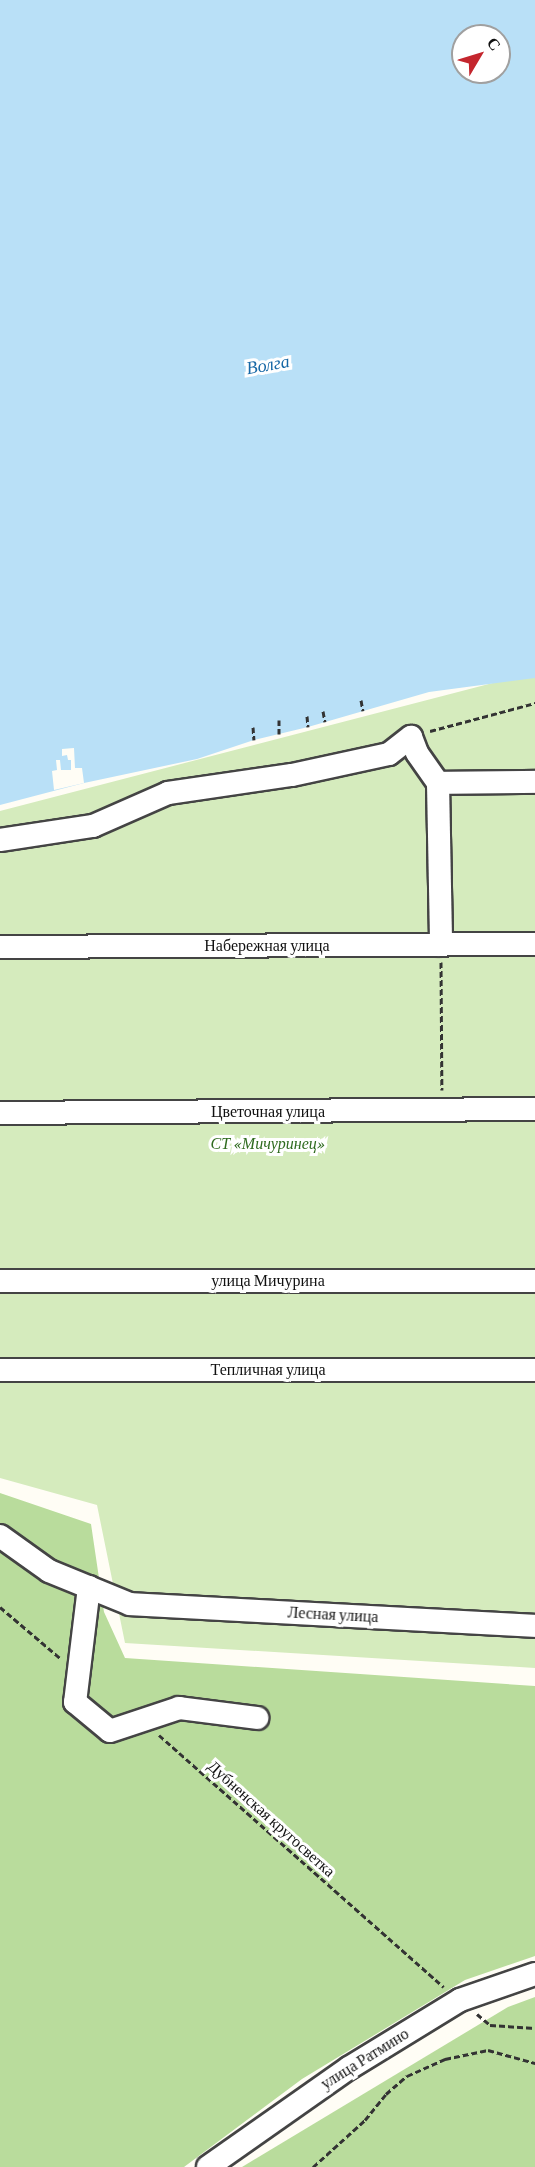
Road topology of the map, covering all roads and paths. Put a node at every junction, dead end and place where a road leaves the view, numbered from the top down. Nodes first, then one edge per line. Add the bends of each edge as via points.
1 (361, 700) dead end
2 (535, 703) edge
3 (323, 711) dead end
4 (363, 711) dead end
5 (307, 716) dead end
6 (279, 720) dead end
7 (325, 722) dead end
8 (253, 727) dead end
9 (308, 727) dead end
10 (279, 734) dead end
11 (411, 737) junction
12 (254, 740) dead end
13 (535, 782) edge
14 (438, 783) junction
15 (0, 840) edge
16 (535, 944) edge
17 (441, 945) junction
18 (0, 947) edge
19 (535, 1109) edge
20 (442, 1110) junction
21 (0, 1113) edge
22 (0, 1281) edge
23 (535, 1281) edge
24 (0, 1370) edge
25 (535, 1370) edge
26 (0, 1536) edge
27 (89, 1587) junction
28 (0, 1607) edge
29 (535, 1626) edge
30 (79, 1679) junction
31 (257, 1718) dead end
32 (144, 1722) junction
33 (535, 1974) edge
34 (460, 2000) junction
35 (535, 2028) edge
36 (535, 2062) edge
37 (208, 2167) edge
38 (313, 2167) edge

1 - 4 path
2 - 11 path
3 - 7 path
5 - 9 path
6 - 10 path
8 - 12 path
11 - 14 street
11 - 15 street via 389,754 292,775 168,794 93,826
13 - 14 street
14 - 17 street
16 - 17 street, Набережная улица
17 - 18 street, Набережная улица
17 - 20 path
19 - 20 street, Цветочная улица
20 - 21 street, Цветочная улица
22 - 23 street, улица Мичурина
24 - 25 street, Тепличная улица
26 - 27 street, Лесная улица via 49,1570
27 - 29 street, Лесная улица via 130,1604
27 - 30 street
28 - 30 path
30 - 32 street via 75,1702 110,1731
31 - 32 street via 179,1708
32 - 34 path, Дубненская кругосветка
33 - 34 street, улица Ратмино
34 - 35 path, Дубненская кругосветка via 490,2025
34 - 37 street, улица Ратмино via 349,2068
36 - 38 path via 488,2050 445,2058 406,2076

